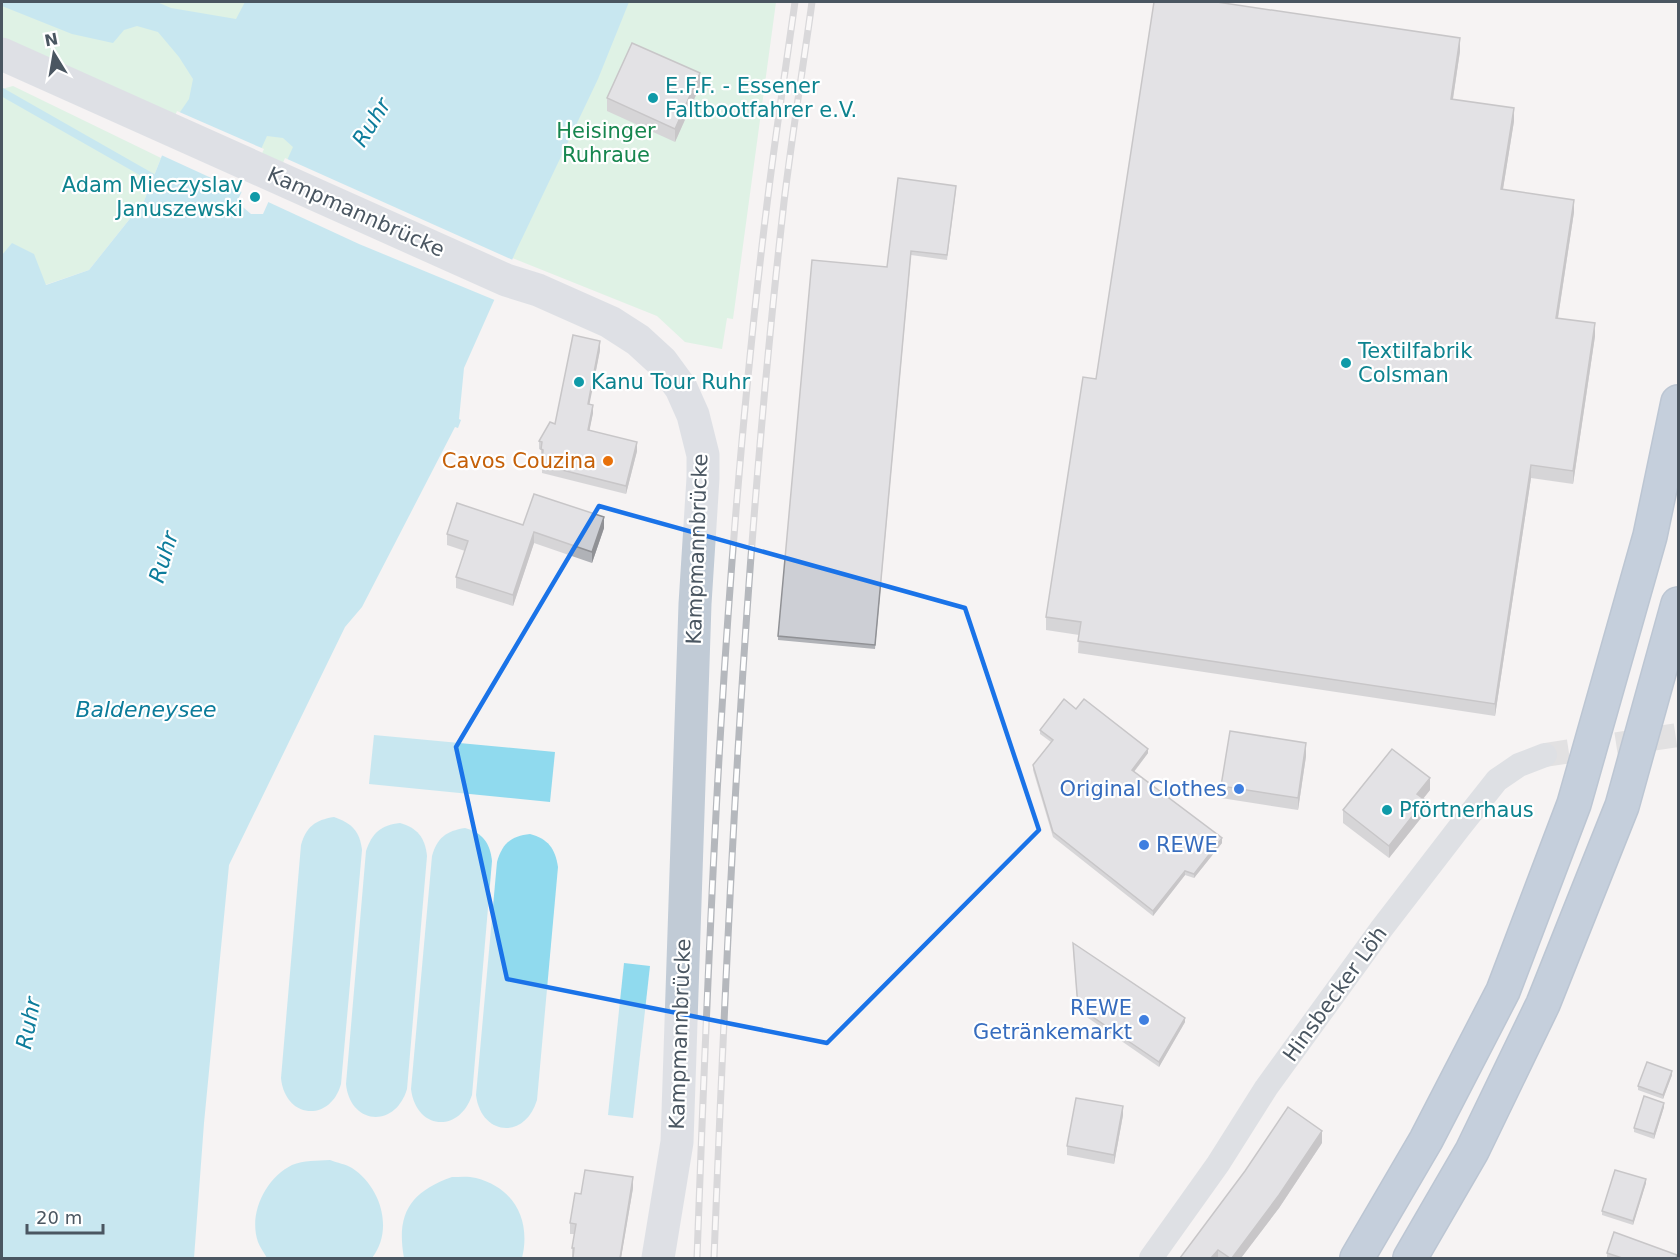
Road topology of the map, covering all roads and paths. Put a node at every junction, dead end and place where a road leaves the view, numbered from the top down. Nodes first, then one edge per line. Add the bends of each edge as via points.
1 (2, 54) edge
2 (1678, 402) edge
3 (1678, 604) edge
4 (1545, 755) tunnel mouth
5 (658, 1258) edge
6 (1151, 1258) edge
7 (1357, 1258) edge
8 (1410, 1258) edge

1 - 5 street, Kampmannbrücke via 506,280 610,322 662,362 681,388 703,455 703,478 694,604 677,1142
2 - 7 highway via 1650,536 1575,804 1503,991 1426,1140
3 - 8 highway via 1622,806 1543,1004 1472,1151
4 - 6 street, Hinsbecker Löh via 1519,765 1497,780 1459,828 1266,1088

